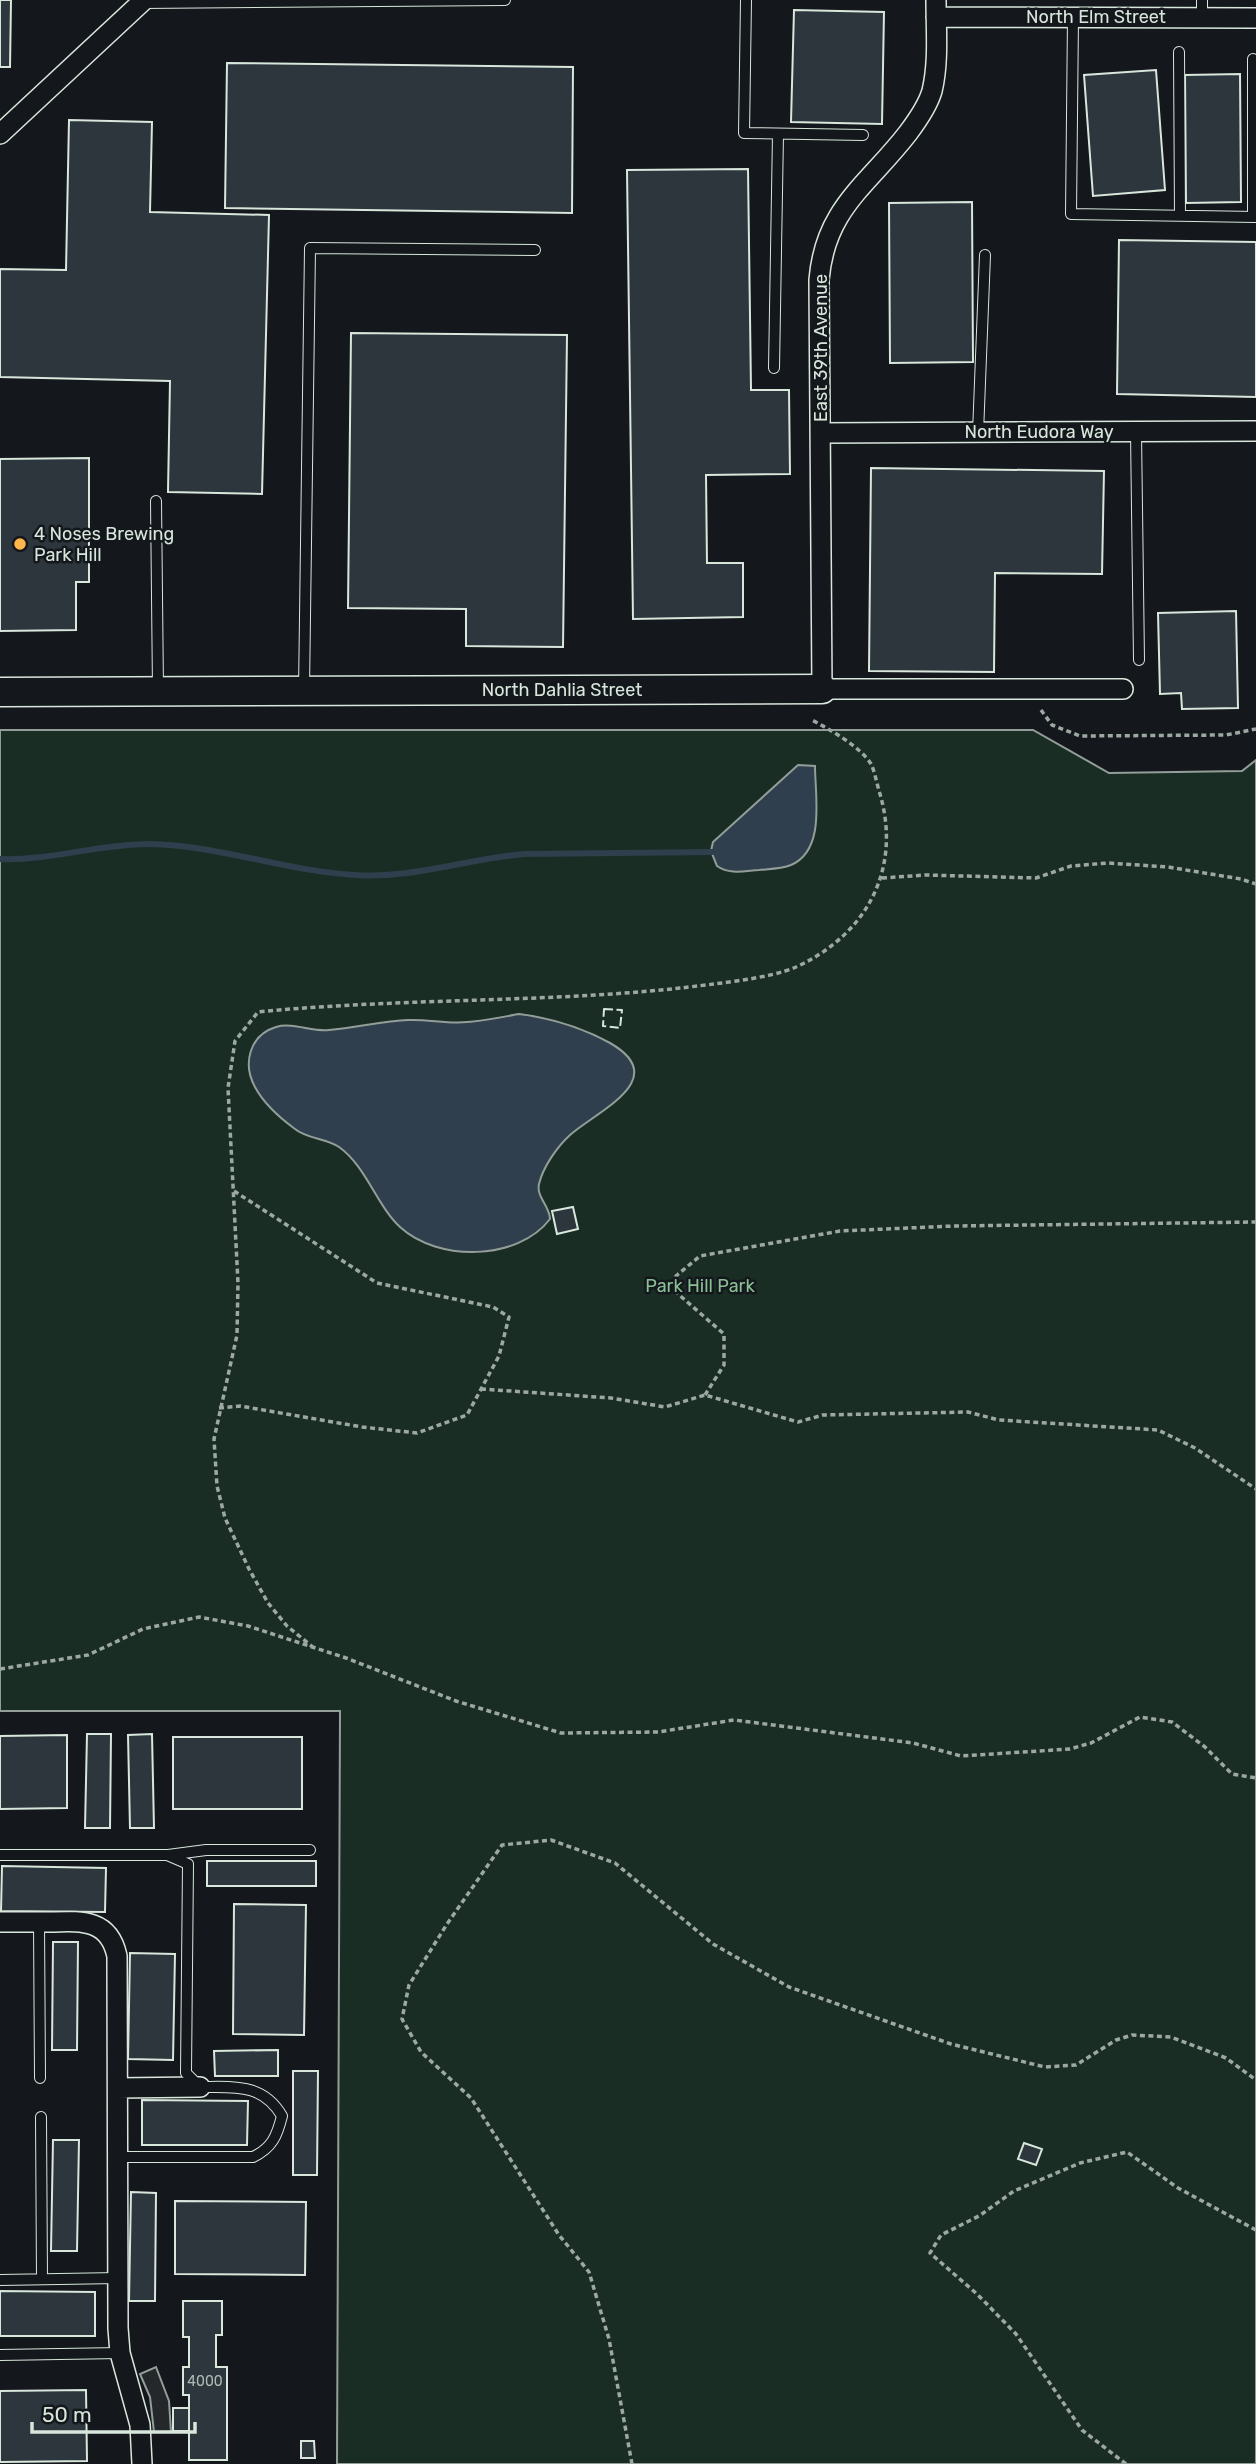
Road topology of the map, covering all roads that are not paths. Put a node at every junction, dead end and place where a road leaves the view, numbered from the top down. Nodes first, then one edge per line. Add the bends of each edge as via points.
1 (505, 0) edge
2 (746, 0) edge
3 (143, 1) edge
4 (279, 1) edge
5 (936, 8) edge
6 (1202, 9) edge
7 (1073, 17) junction
8 (1256, 18) edge
9 (1179, 52) dead end
10 (1253, 59) dead end
11 (1, 132) edge
12 (778, 134) junction
13 (863, 135) dead end
14 (1180, 216) junction
15 (1255, 217) edge
16 (535, 250) dead end
17 (985, 255) dead end
18 (774, 368) dead end
19 (1256, 431) edge
20 (1136, 432) junction
21 (822, 433) junction
22 (978, 433) junction
23 (156, 501) dead end
24 (1139, 660) dead end
25 (822, 689) junction
26 (1124, 689) dead end
27 (158, 691) junction
28 (304, 691) junction
29 (0, 692) edge
30 (310, 1850) dead end
31 (0, 1855) edge
32 (167, 1855) junction
33 (0, 1922) edge
34 (39, 1922) junction
35 (40, 2078) dead end
36 (200, 2087) junction
37 (118, 2088) junction
38 (41, 2117) dead end
39 (118, 2157) junction
40 (118, 2278) junction
41 (42, 2279) junction
42 (0, 2280) edge
43 (120, 2353) junction
44 (0, 2354) edge
45 (142, 2464) edge

1 - 4 lane
2 - 12 lane via 744,133
3 - 4 lane
3 - 11 street
5 - 7 street, North Elm Street
5 - 21 street, East 39th Avenue via 933,82 923,110 896,149 843,208 821,255
6 - 7 street, North Elm Street
6 - 8 street, North Elm Street
7 - 14 lane via 1072,214
9 - 14 lane
10 - 15 lane
12 - 13 lane
12 - 18 lane
14 - 15 lane
16 - 28 lane via 310,248
17 - 22 lane
19 - 20 street, North Eudora Way
20 - 22 street, North Eudora Way
20 - 24 lane
21 - 22 street, North Eudora Way
21 - 25 street, East 39th Avenue
23 - 27 lane
25 - 26 street, North Dahlia Street
25 - 28 street, North Dahlia Street
27 - 28 street, North Dahlia Street
27 - 29 street, North Dahlia Street
30 - 32 lane via 206,1850
31 - 32 lane
32 - 36 lane via 187,1864 186,2073
33 - 34 street
34 - 35 lane
34 - 37 street via 96,1926 111,1938 117,1956
36 - 37 street
36 - 39 lane via 258,2091 275,2103 282,2116 277,2137 253,2157
37 - 39 street
38 - 41 lane
39 - 40 street
40 - 41 lane
40 - 43 street
41 - 42 lane
43 - 44 lane
43 - 45 street via 137,2411

